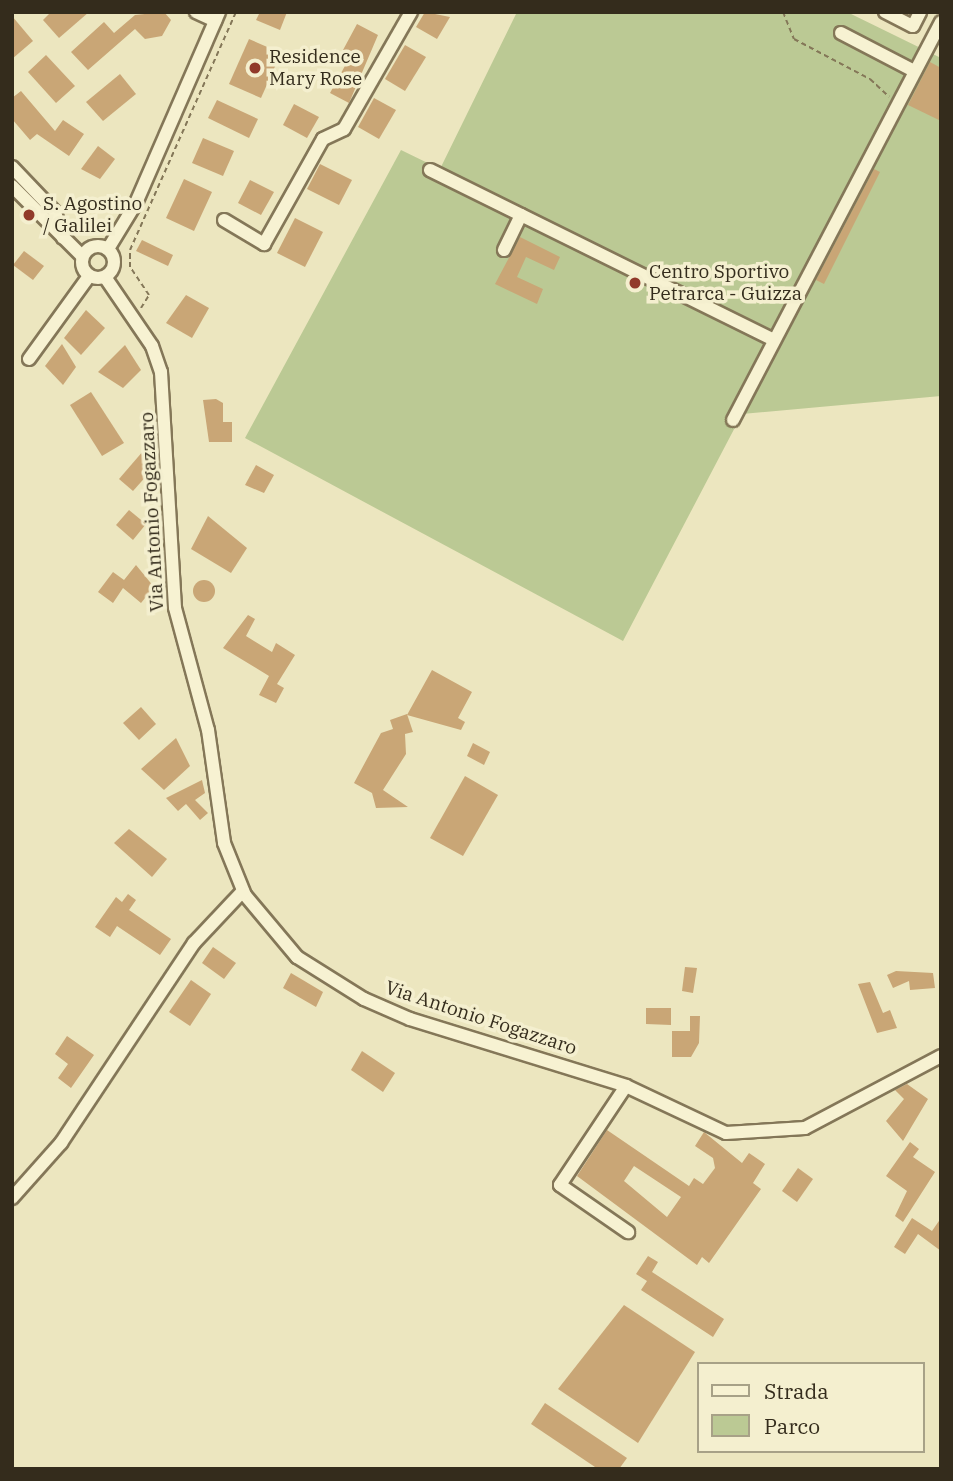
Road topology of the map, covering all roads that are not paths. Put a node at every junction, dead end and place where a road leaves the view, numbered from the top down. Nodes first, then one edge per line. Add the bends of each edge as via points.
1 (195, 12) edge
2 (411, 12) edge
3 (920, 12) edge
4 (893, 14) edge
5 (217, 16) edge
6 (941, 22) edge
7 (913, 26) junction
8 (841, 33) dead end
9 (935, 42) edge
10 (912, 69) junction
11 (12, 167) edge
12 (430, 170) dead end
13 (12, 186) edge
14 (521, 215) junction
15 (224, 220) dead end
16 (66, 245) junction
17 (108, 249) junction
18 (504, 250) dead end
19 (82, 256) junction
20 (89, 276) junction
21 (105, 277) junction
22 (774, 340) junction
23 (29, 359) dead end
24 (733, 420) dead end
25 (243, 891) junction
26 (941, 1056) edge
27 (626, 1086) junction
28 (12, 1198) edge
29 (628, 1232) dead end

1 - 5 street
2 - 15 street via 344,129 323,138 264,244
3 - 7 street
4 - 7 street
5 - 17 street via 136,203
6 - 9 street
7 - 9 street
8 - 10 street
9 - 10 street
10 - 22 street
11 - 16 street via 55,212
12 - 14 street
13 - 16 street
14 - 18 street
14 - 22 street
16 - 19 street
17 - 19 street via 93,247
17 - 21 street via 114,267
19 - 20 street
20 - 21 street
20 - 23 street
21 - 25 street, Via Antonio Fogazzaro via 152,346 165,404 175,608 208,730 219,825
22 - 24 street
25 - 27 street, Via Antonio Fogazzaro via 297,957 364,999
25 - 28 street via 194,943 61,1143
26 - 27 street, Via Antonio Fogazzaro via 838,1115 777,1134 726,1133
27 - 29 street via 560,1185

